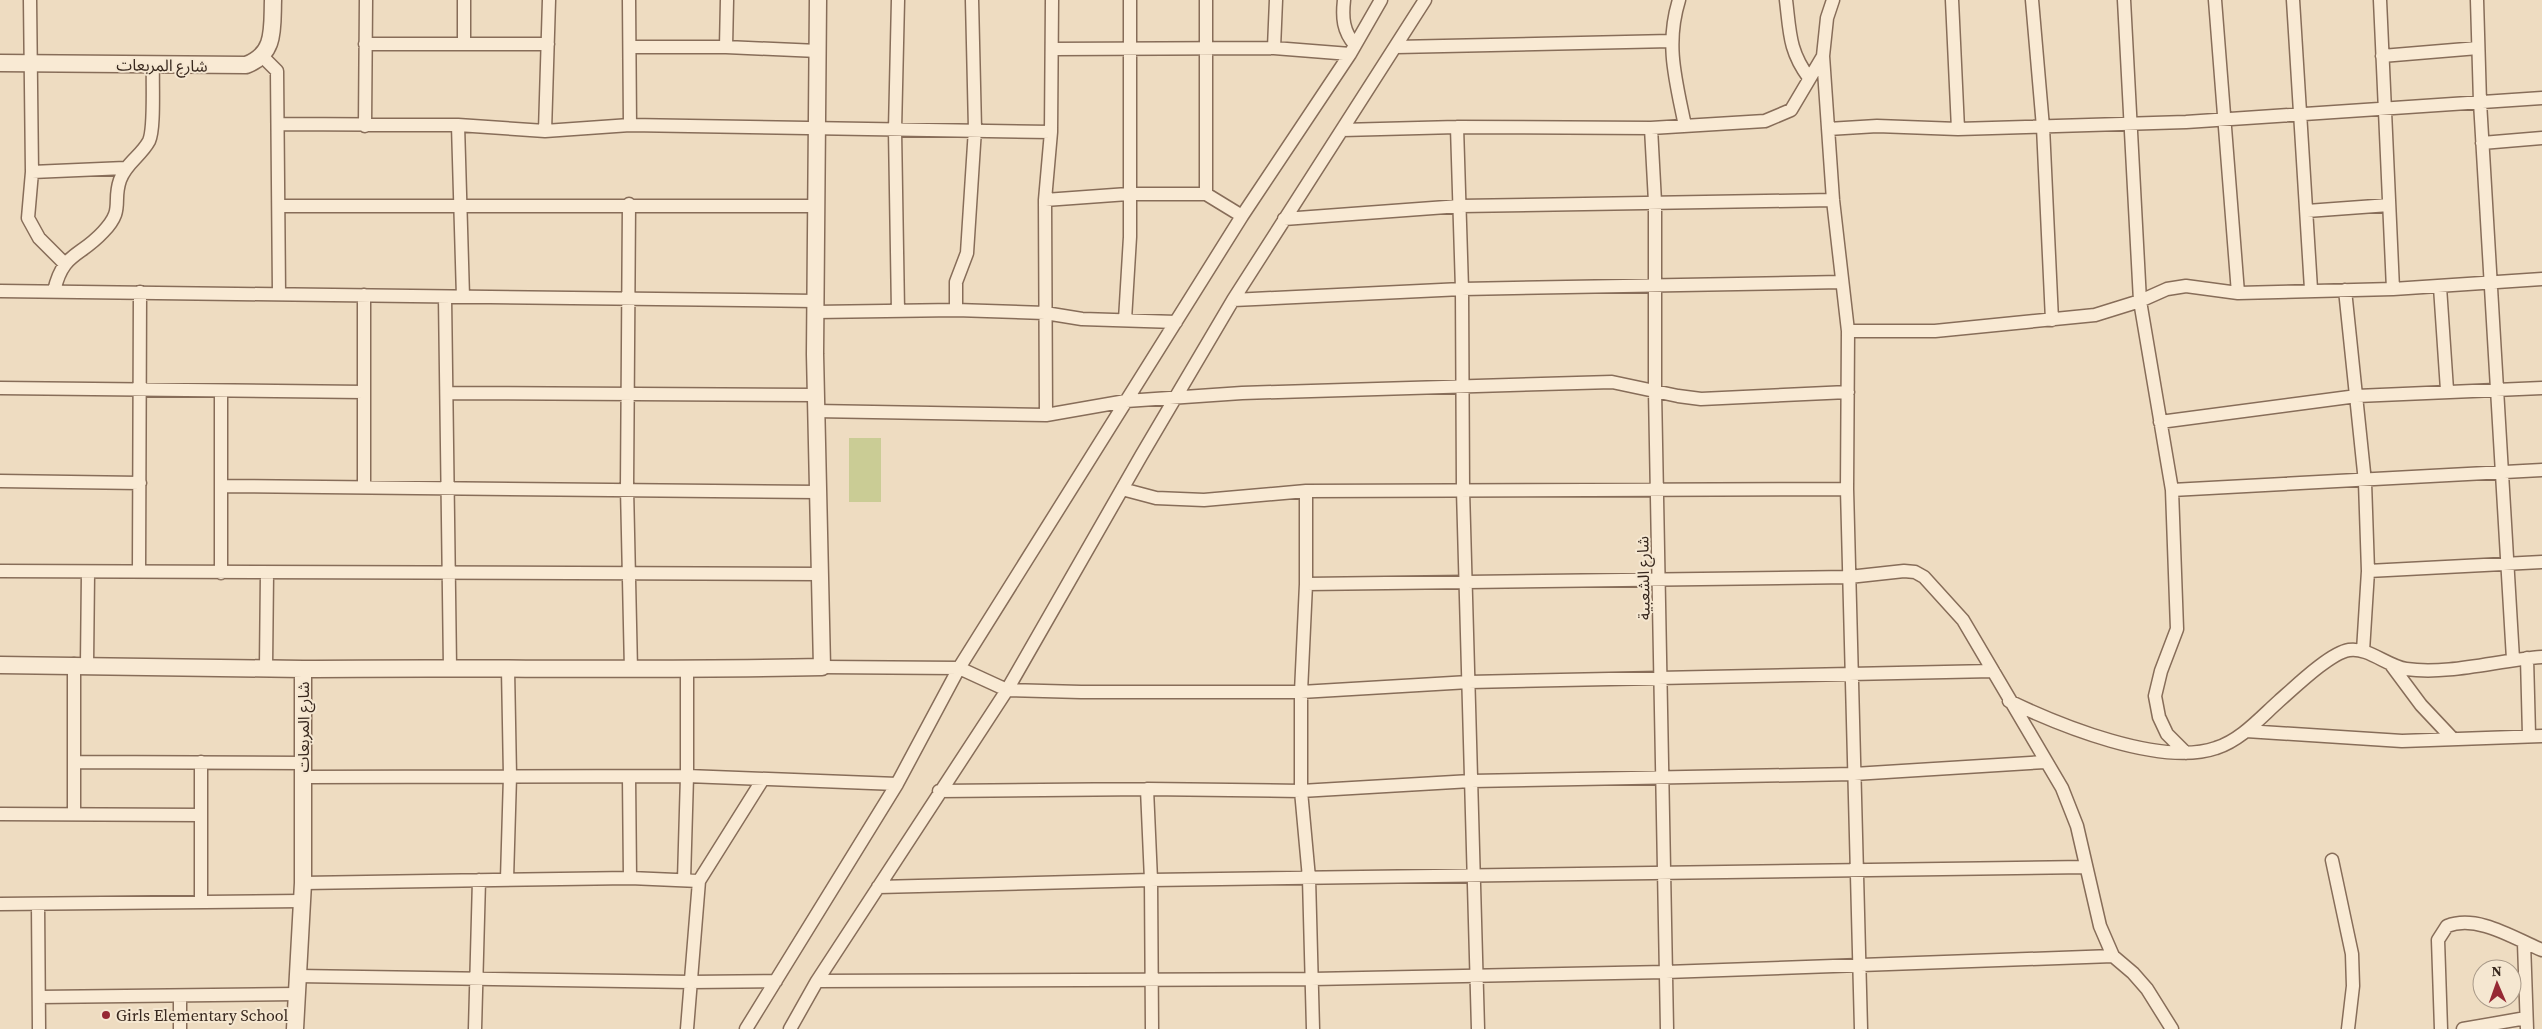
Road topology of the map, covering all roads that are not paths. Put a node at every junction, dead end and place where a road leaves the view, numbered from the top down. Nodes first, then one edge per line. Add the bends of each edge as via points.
1 (30, 0) edge
2 (272, 0) edge
3 (366, 0) edge
4 (464, 0) edge
5 (549, 0) edge
6 (629, 0) edge
7 (727, 0) edge
8 (818, 0) edge
9 (898, 0) edge
10 (972, 0) edge
11 (1052, 0) edge
12 (1130, 0) edge
13 (1206, 0) edge
14 (1276, 0) edge
15 (1344, 0) edge
16 (1381, 0) edge
17 (1425, 0) edge
18 (1679, 0) edge
19 (1786, 0) edge
20 (1833, 0) edge
21 (1952, 0) edge
22 (2032, 0) edge
23 (2124, 0) edge
24 (2215, 0) edge
25 (2293, 0) edge
26 (2380, 0) edge
27 (2477, 0) edge
28 (1671, 41) junction
29 (365, 44) junction
30 (464, 44) junction
31 (548, 44) junction
32 (630, 47) junction
33 (726, 47) junction
34 (1396, 47) junction
35 (1274, 48) junction
36 (2478, 48) junction
37 (1053, 49) junction
38 (1130, 49) junction
39 (1206, 49) junction
40 (1352, 50) junction
41 (818, 51) junction
42 (263, 56) junction
43 (1823, 56) junction
44 (2382, 56) junction
45 (0, 63) edge
46 (31, 63) junction
47 (153, 65) junction
48 (1809, 78) junction
49 (2542, 98) edge
50 (2480, 102) junction
51 (2385, 110) junction
52 (2301, 115) junction
53 (2223, 120) junction
54 (279, 124) junction
55 (2129, 124) junction
56 (458, 125) junction
57 (630, 125) junction
58 (365, 126) junction
59 (1685, 126) junction
60 (1458, 127) junction
61 (2043, 127) junction
62 (815, 128) junction
63 (1651, 128) junction
64 (975, 129) junction
65 (1828, 129) junction
66 (1958, 129) junction
67 (895, 130) junction
68 (1342, 130) junction
69 (545, 131) junction
70 (1050, 132) junction
71 (2542, 138) edge
72 (2482, 143) junction
73 (125, 168) junction
74 (32, 172) junction
75 (1128, 194) junction
76 (1206, 194) junction
77 (1045, 200) junction
78 (1833, 200) junction
79 (1655, 202) junction
80 (629, 204) junction
81 (2389, 205) junction
82 (279, 206) junction
83 (460, 206) junction
84 (815, 206) junction
85 (1460, 206) junction
86 (2307, 211) junction
87 (1242, 216) junction
88 (1284, 219) junction
89 (64, 263) junction
90 (2542, 279) edge
91 (1841, 282) junction
92 (2491, 283) junction
93 (1656, 286) junction
94 (2440, 286) junction
95 (1462, 289) junction
96 (2311, 289) junction
97 (2393, 289) junction
98 (2345, 290) junction
99 (0, 291) edge
100 (54, 291) junction
101 (140, 292) junction
102 (2238, 293) junction
103 (279, 294) junction
104 (364, 295) junction
105 (446, 297) junction
106 (463, 298) junction
107 (629, 299) junction
108 (1233, 300) junction
109 (2140, 301) junction
110 (815, 306) junction
111 (956, 310) junction
112 (898, 311) junction
113 (1045, 313) junction
114 (1125, 320) junction
115 (2052, 320) junction
116 (1176, 322) junction
117 (1848, 331) junction
118 (1463, 387) junction
119 (0, 388) edge
120 (2542, 388) edge
121 (2497, 389) junction
122 (140, 390) junction
123 (2447, 390) junction
124 (1655, 391) junction
125 (221, 392) junction
126 (364, 392) junction
127 (1848, 392) junction
128 (448, 393) junction
129 (628, 393) junction
130 (815, 395) junction
131 (2357, 396) junction
132 (1175, 398) junction
133 (1126, 401) junction
134 (815, 411) junction
135 (1046, 415) junction
136 (2160, 422) junction
137 (2542, 470) edge
138 (2501, 473) junction
139 (0, 480) edge
140 (2365, 482) junction
141 (140, 483) junction
142 (221, 486) junction
143 (364, 486) junction
144 (448, 487) junction
145 (627, 488) junction
146 (1122, 489) junction
147 (1847, 489) junction
148 (1463, 490) junction
149 (1658, 490) junction
150 (2172, 490) junction
151 (1306, 491) junction
152 (818, 492) junction
153 (2542, 562) edge
154 (2507, 564) junction
155 (2368, 570) junction
156 (0, 571) edge
157 (138, 572) junction
158 (88, 573) junction
159 (221, 573) junction
160 (267, 573) junction
161 (628, 573) junction
162 (448, 574) junction
163 (820, 574) junction
164 (1849, 577) junction
165 (1660, 580) junction
166 (1466, 582) junction
167 (1306, 584) junction
168 (2363, 651) junction
169 (2542, 657) edge
170 (2527, 658) junction
171 (2513, 659) junction
172 (81, 664) junction
173 (0, 665) edge
174 (2392, 666) junction
175 (266, 667) junction
176 (450, 667) junction
177 (303, 668) junction
178 (822, 668) junction
179 (959, 668) junction
180 (508, 669) junction
181 (630, 670) junction
182 (687, 670) junction
183 (1993, 671) junction
184 (1852, 674) junction
185 (1661, 678) junction
186 (1468, 682) junction
187 (1007, 690) junction
188 (1301, 692) junction
189 (2009, 701) junction
190 (2246, 731) junction
191 (2536, 736) edge
192 (2453, 739) junction
193 (2186, 753) junction
194 (74, 762) junction
195 (201, 762) junction
196 (2045, 762) junction
197 (304, 770) junction
198 (1854, 774) junction
199 (510, 776) junction
200 (687, 776) junction
201 (629, 777) junction
202 (1663, 777) junction
203 (763, 780) junction
204 (1471, 781) junction
205 (897, 784) junction
206 (1147, 789) junction
207 (939, 791) junction
208 (1301, 791) junction
209 (0, 814) edge
210 (74, 814) junction
211 (201, 815) junction
212 (2332, 860) dead end
213 (2086, 867) junction
214 (1857, 870) junction
215 (1664, 873) junction
216 (1474, 876) junction
217 (630, 878) junction
218 (1309, 878) junction
219 (507, 879) junction
220 (479, 880) junction
221 (684, 880) junction
222 (1151, 880) junction
223 (699, 881) junction
224 (303, 883) junction
225 (878, 887) junction
226 (201, 902) junction
227 (302, 902) junction
228 (0, 904) edge
229 (38, 904) junction
230 (2524, 943) junction
231 (2542, 950) edge
232 (2112, 956) junction
233 (1859, 966) junction
234 (1666, 972) junction
235 (297, 976) junction
236 (1476, 976) junction
237 (476, 978) junction
238 (1312, 979) junction
239 (1151, 980) junction
240 (776, 981) junction
241 (816, 981) junction
242 (690, 982) junction
243 (296, 994) junction
244 (39, 997) junction
245 (180, 997) junction
246 (2527, 1024) edge
247 (39, 1029) edge
248 (180, 1029) edge
249 (295, 1029) edge
250 (475, 1029) edge
251 (687, 1029) edge
252 (746, 1029) edge
253 (790, 1029) edge
254 (1152, 1029) edge
255 (1313, 1029) edge
256 (1478, 1029) edge
257 (1666, 1029) edge
258 (1861, 1029) edge
259 (2172, 1029) edge
260 (2348, 1029) edge
261 (2441, 1029) edge
262 (2463, 1029) edge

1 - 46 street
2 - 42 street via 269,44
3 - 29 street
4 - 30 street
5 - 31 street
6 - 32 street
7 - 33 street
8 - 41 street
9 - 67 street
10 - 64 street
11 - 37 street
12 - 38 street
13 - 39 street
14 - 35 street
15 - 40 street via 1343,21
16 - 40 street
17 - 34 street
18 - 28 street
19 - 48 street via 1796,61
20 - 43 street via 1827,18
21 - 66 street
22 - 61 street
23 - 55 street
24 - 53 street
25 - 52 street
26 - 44 street
27 - 36 street
28 - 34 street
28 - 59 street via 1674,76
29 - 30 street
29 - 58 street
30 - 31 street
31 - 69 street
32 - 33 street
32 - 57 street
33 - 41 street
34 - 68 street
35 - 39 street
35 - 40 street
36 - 44 street
36 - 50 street
37 - 38 street
37 - 70 street
38 - 39 street
38 - 75 street
39 - 76 street
40 - 87 street
41 - 62 street
42 - 47 street, شارع المربعات via 246,65
42 - 54 street via 278,71
43 - 48 street
43 - 65 street
44 - 51 street
45 - 46 street, شارع المربعات
46 - 47 street, شارع المربعات
46 - 74 street
47 - 73 street via 150,139
48 - 59 street via 1791,110 1784,114 1765,121
49 - 50 street
50 - 51 street
50 - 72 street
51 - 52 street
51 - 81 street
52 - 53 street
52 - 86 street
53 - 55 street
53 - 102 street
54 - 58 street
54 - 82 street
55 - 61 street
55 - 109 street
56 - 58 street
56 - 69 street
56 - 83 street
57 - 62 street
57 - 69 street
59 - 63 street
60 - 63 street
60 - 68 street
60 - 85 street
61 - 66 street
61 - 115 street
62 - 67 street
62 - 84 street
63 - 79 street, شارع الشعبية
64 - 67 street
64 - 70 street
64 - 111 street via 967,253 956,282
65 - 66 street via 1877,126
65 - 78 street
67 - 112 street
68 - 88 street
70 - 77 street
71 - 72 street
72 - 92 street
73 - 74 street
73 - 89 street via 119,182 117,214 103,233
74 - 89 street via 28,218 39,238
75 - 76 street
75 - 77 street
75 - 114 street via 1130,238
76 - 87 street
77 - 113 street
78 - 79 street
78 - 91 street
79 - 85 street
79 - 93 street, شارع الشعبية
80 - 83 street
80 - 84 street
80 - 107 street
81 - 86 street
81 - 97 street
82 - 83 street
82 - 103 street
83 - 106 street
84 - 110 street
85 - 88 street
85 - 95 street
86 - 96 street
87 - 116 street
88 - 108 street
89 - 100 street
90 - 92 street
91 - 93 street
91 - 117 street
92 - 94 street
92 - 121 street
93 - 95 street
93 - 124 street, شارع الشعبية
94 - 97 street
94 - 123 street
95 - 108 street
95 - 118 street
96 - 98 street
96 - 102 street
97 - 98 street
98 - 131 street
99 - 100 street
100 - 101 street
101 - 103 street
101 - 122 street
102 - 109 street via 2186,286 2167,288
103 - 104 street
104 - 105 street
104 - 126 street
105 - 106 street
105 - 128 street
106 - 107 street
107 - 110 street
107 - 129 street
108 - 132 street
109 - 115 street via 2095,315
109 - 136 street
110 - 112 street
110 - 130 street
111 - 112 street
111 - 113 street
113 - 114 street via 1082,319
113 - 135 street
114 - 116 street
115 - 117 street via 1935,331
116 - 133 street
117 - 127 street
118 - 124 street via 1612,382
118 - 132 street
118 - 148 street
119 - 122 street
120 - 121 street
121 - 123 street
121 - 138 street
122 - 125 street
122 - 141 street
123 - 131 street
124 - 127 street via 1701,398
124 - 149 street, شارع الشعبية
125 - 126 street
125 - 142 street
126 - 143 street
127 - 147 street
128 - 129 street
128 - 144 street
129 - 130 street
129 - 145 street
130 - 134 street
131 - 136 street
131 - 140 street
132 - 133 street
132 - 146 street
133 - 135 street
133 - 179 street
134 - 135 street
134 - 152 street
136 - 150 street
137 - 138 street
138 - 140 street
138 - 154 street
139 - 141 street
140 - 150 street
140 - 155 street
141 - 157 street
142 - 143 street
142 - 159 street
143 - 144 street
144 - 145 street
144 - 162 street
145 - 152 street
145 - 161 street
146 - 151 street via 1156,498 1204,500
146 - 187 street
147 - 149 street
147 - 164 street
148 - 149 street
148 - 151 street
148 - 166 street
149 - 165 street, شارع الشعبية
150 - 193 street via 2177,629 2160,671 2155,696 2159,718 2167,734
151 - 167 street
152 - 163 street
153 - 154 street
154 - 155 street
154 - 171 street
155 - 168 street
156 - 158 street
157 - 158 street
157 - 159 street
158 - 172 street
159 - 160 street
160 - 162 street
160 - 175 street
161 - 162 street
161 - 163 street
161 - 181 street
162 - 176 street
163 - 178 street
164 - 165 street
164 - 183 street via 1904,571 1924,577 1963,620
164 - 184 street
165 - 166 street
165 - 185 street, شارع الشعبية
166 - 167 street
166 - 186 street
167 - 188 street
168 - 174 street
168 - 190 street via 2350,650 2337,655
169 - 170 street
170 - 171 street
170 - 191 street
171 - 174 street via 2422,670
172 - 173 street, شارع المربعات
172 - 175 street, شارع المربعات
172 - 194 street
174 - 192 street via 2421,705
175 - 177 street, شارع المربعات
176 - 177 street
176 - 180 street
177 - 197 street, شارع المربعات
178 - 179 street
178 - 182 street
179 - 187 street
179 - 205 street
180 - 181 street
180 - 199 street
181 - 182 street
182 - 200 street
183 - 184 street
183 - 189 street
184 - 185 street
184 - 198 street
185 - 186 street
185 - 202 street, شارع الشعبية
186 - 188 street
186 - 204 street
187 - 188 street
187 - 207 street
188 - 208 street
189 - 193 street via 2074,730 2139,747
189 - 196 street
190 - 192 street via 2402,741
190 - 193 street via 2216,748
191 - 192 street
194 - 195 street
194 - 210 street
195 - 197 street
195 - 211 street
196 - 198 street
196 - 213 street via 2062,788 2078,826
197 - 199 street
197 - 224 street, شارع المربعات
198 - 202 street
198 - 214 street
199 - 201 street
199 - 219 street
200 - 201 street
200 - 203 street
200 - 221 street
201 - 217 street
202 - 204 street
202 - 215 street, شارع الشعبية
203 - 205 street
203 - 223 street
204 - 208 street
204 - 216 street
205 - 240 street
206 - 207 street
206 - 208 street
206 - 222 street
207 - 225 street
208 - 218 street
209 - 210 street
210 - 211 street
211 - 226 street
212 - 260 street via 2352,954 2353,986
213 - 214 street
213 - 232 street via 2100,926
214 - 215 street
214 - 233 street
215 - 216 street
215 - 234 street, شارع الشعبية
216 - 218 street
216 - 236 street
217 - 219 street
217 - 221 street
218 - 222 street
218 - 238 street
219 - 220 street
220 - 224 street
220 - 237 street
221 - 223 street
222 - 225 street
222 - 239 street
223 - 242 street
224 - 227 street, شارع المربعات
225 - 241 street
226 - 227 street
226 - 229 street
227 - 235 street, شارع المربعات
228 - 229 street
229 - 244 street
230 - 231 street
230 - 246 street
230 - 261 street via 2498,931 2468,923 2447,926 2438,940
232 - 233 street
232 - 259 street via 2147,989
233 - 234 street
233 - 258 street
234 - 236 street
234 - 257 street, شارع الشعبية
235 - 237 street
235 - 243 street, شارع المربعات
236 - 238 street
236 - 256 street
237 - 242 street
237 - 250 street
238 - 239 street
238 - 255 street
239 - 241 street
239 - 254 street
240 - 242 street
240 - 252 street
241 - 253 street
242 - 251 street
243 - 245 street
243 - 249 street, شارع المربعات
244 - 245 street
244 - 247 street
245 - 248 street
246 - 262 street

